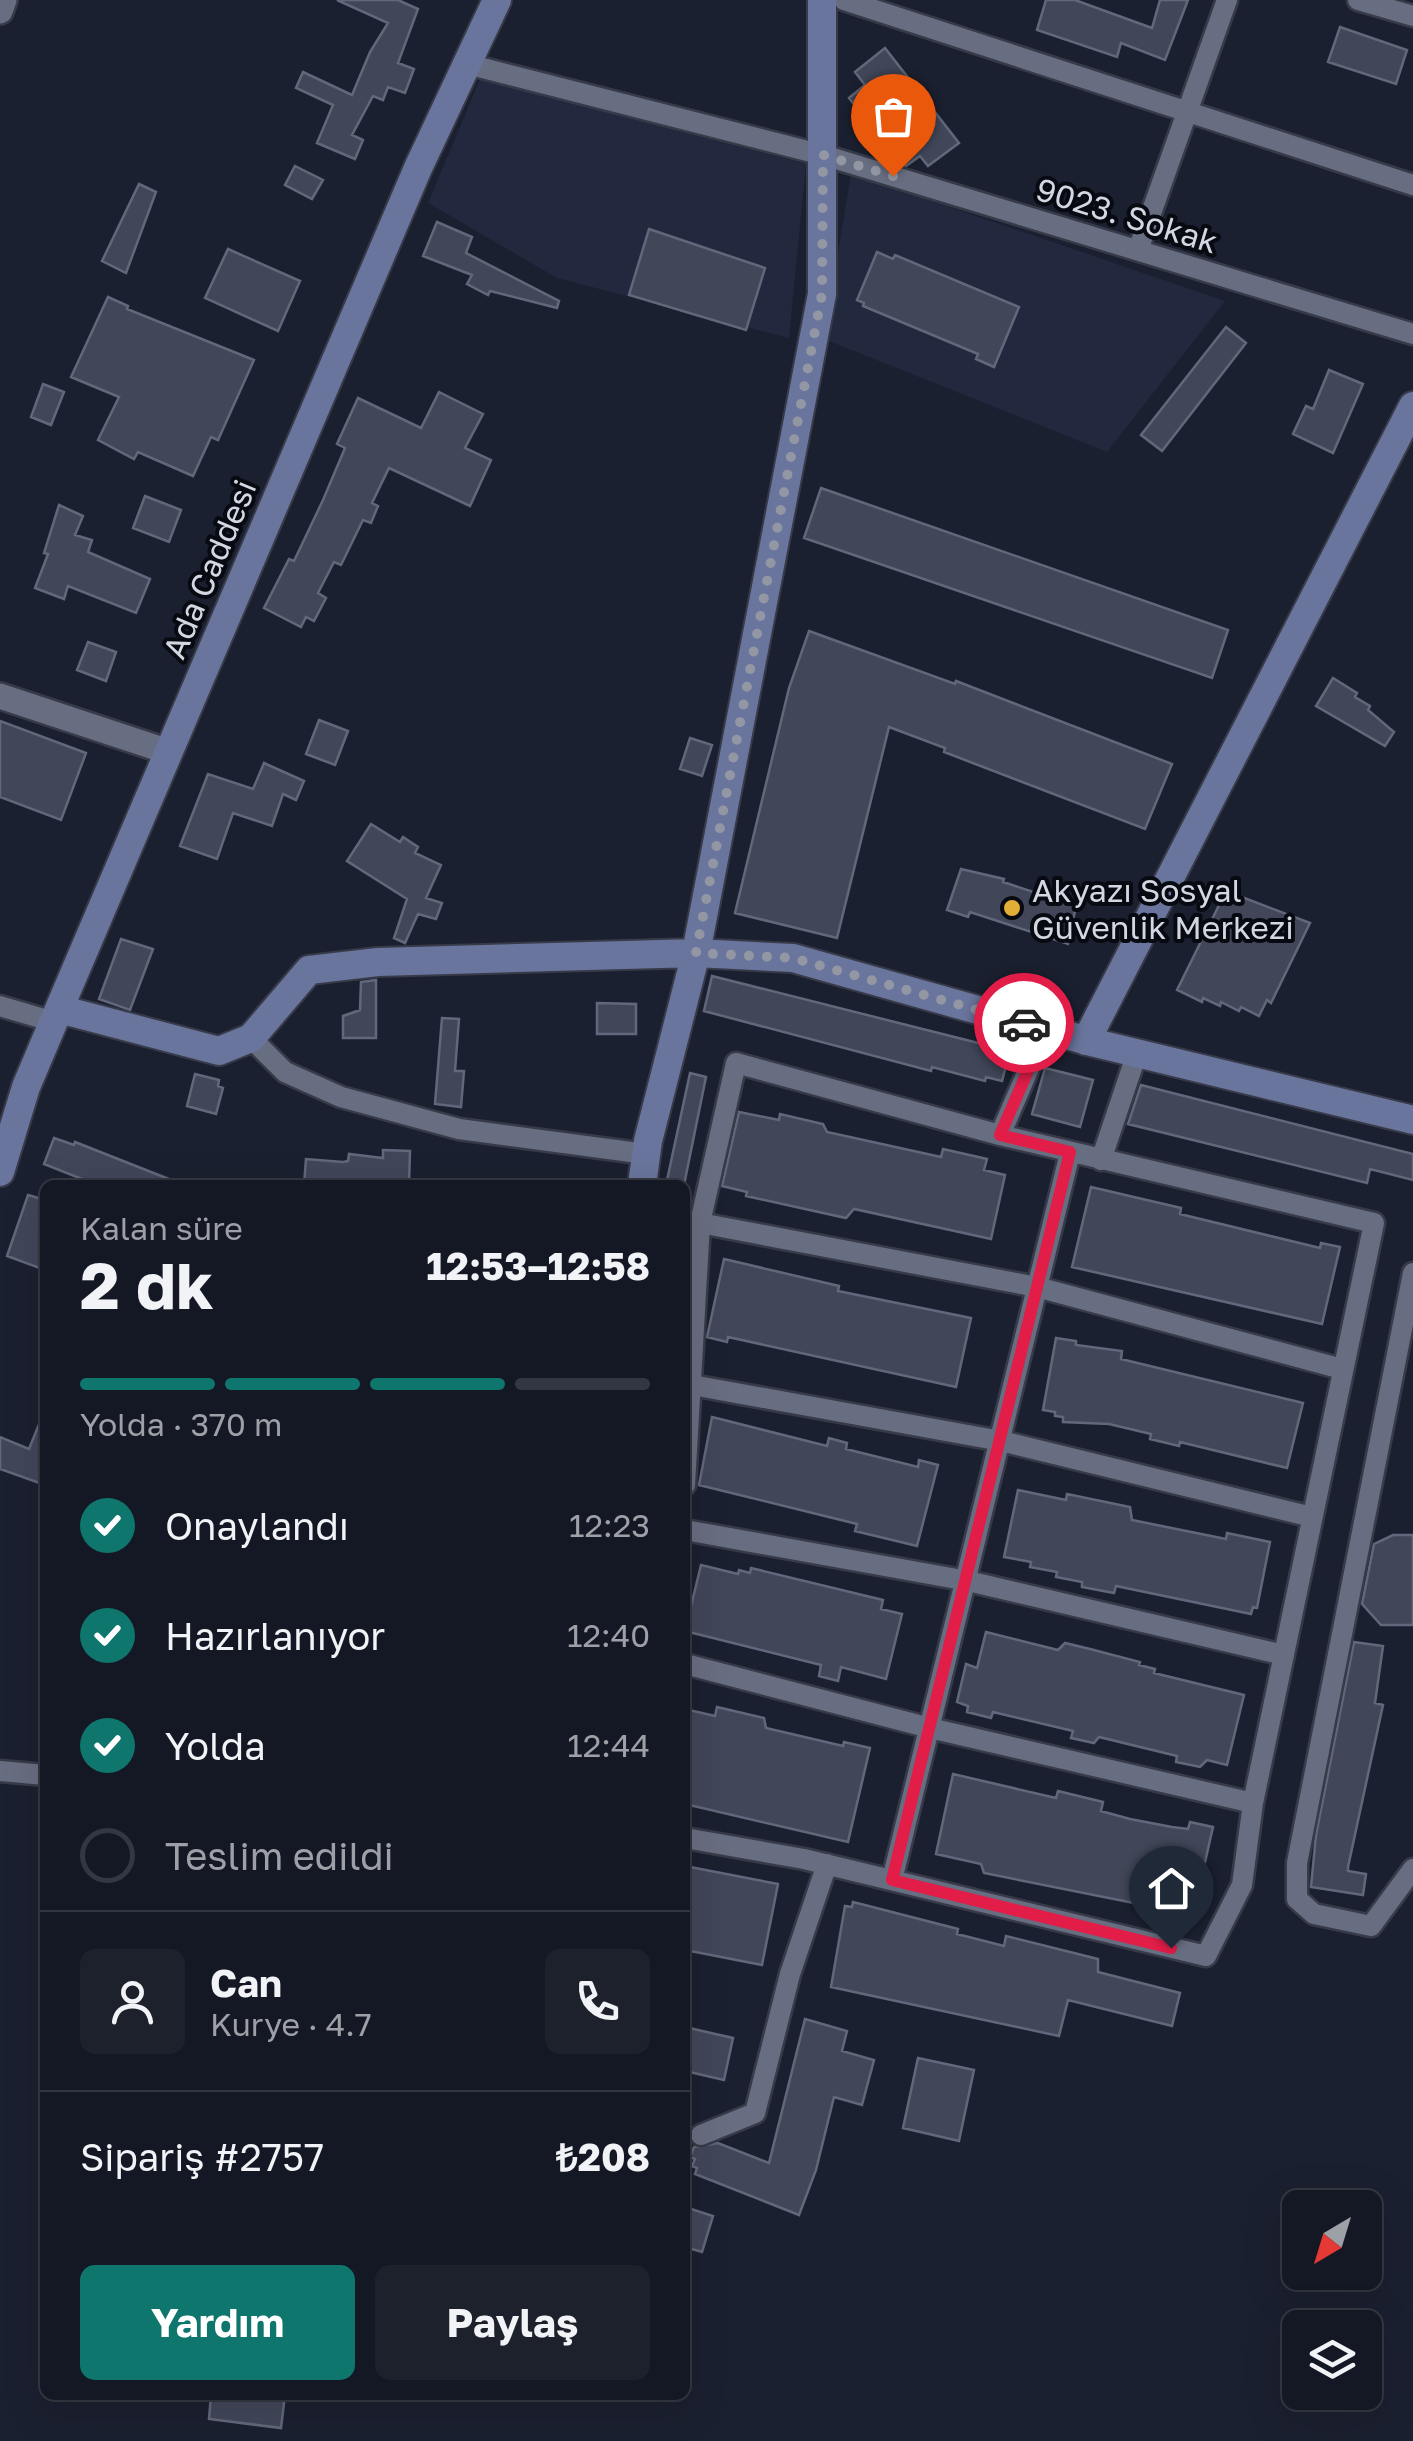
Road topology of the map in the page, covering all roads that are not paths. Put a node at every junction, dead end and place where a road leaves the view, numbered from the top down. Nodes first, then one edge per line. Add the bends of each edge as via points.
1 (4, 0) edge
2 (498, 0) edge
3 (822, 0) edge
4 (844, 0) edge
5 (1227, 0) edge
6 (1358, 0) edge
7 (0, 11) edge
8 (1413, 16) edge
9 (468, 64) junction
10 (1188, 110) junction
11 (823, 155) junction
12 (1413, 185) edge
13 (1138, 250) junction
14 (1413, 334) edge
15 (1413, 406) edge
16 (0, 696) edge
17 (169, 752) junction
18 (696, 953) junction
19 (0, 1006) edge
20 (57, 1015) junction
21 (1046, 1029) junction
22 (250, 1038) junction
23 (1086, 1041) junction
24 (1137, 1053) junction
25 (1413, 1120) edge
26 (1000, 1135) junction
27 (1070, 1152) junction
28 (646, 1154) junction
29 (1102, 1160) junction
30 (0, 1172) edge
31 (643, 1180) edge
32 (700, 1222) junction
33 (1413, 1272) edge
34 (1038, 1287) junction
35 (1342, 1369) junction
36 (692, 1386) junction
37 (690, 1414) edge
38 (1001, 1441) junction
39 (1312, 1517) junction
40 (690, 1531) edge
41 (968, 1581) junction
42 (1284, 1656) junction
43 (690, 1665) edge
44 (930, 1728) junction
45 (0, 1771) edge
46 (40, 1775) edge
47 (1253, 1802) junction
48 (690, 1839) edge
49 (827, 1864) junction
50 (1413, 1869) edge
51 (892, 1880) junction
52 (701, 2135) dead end

1 - 7 street
2 - 9 main road, Ada Caddesi
3 - 11 main road
4 - 10 street
5 - 10 street
6 - 8 street
9 - 11 street, 9023. Sokak
9 - 17 main road, Ada Caddesi
10 - 12 street
10 - 13 street
11 - 13 street, 9023. Sokak
11 - 18 main road via 822,294
13 - 14 street, 9023. Sokak
15 - 23 main road
16 - 17 street
17 - 20 main road, Ada Caddesi
18 - 21 main road via 793,958
18 - 22 main road via 309,970
18 - 28 main road
19 - 20 street
20 - 22 main road via 219,1052
20 - 30 main road, Ada Caddesi
21 - 23 main road
21 - 26 street
22 - 28 street via 285,1072 341,1097 459,1129
23 - 24 main road
24 - 25 main road
24 - 29 street
26 - 27 street
26 - 32 street via 736,1063
27 - 29 street
27 - 34 street
28 - 31 main road
29 - 35 street via 1374,1222
32 - 34 street
32 - 36 street
33 - 50 street via 1297,1863 1297,1899 1314,1914 1371,1926
34 - 35 street
34 - 38 street
35 - 39 street
36 - 37 street
36 - 38 street
38 - 39 street
38 - 41 street
39 - 42 street
40 - 41 street
41 - 42 street
41 - 44 street
42 - 47 street
43 - 44 street
44 - 47 street
44 - 51 street
45 - 46 street
47 - 51 street via 1242,1885 1206,1956
48 - 49 street
49 - 51 street
49 - 52 street via 755,2113

